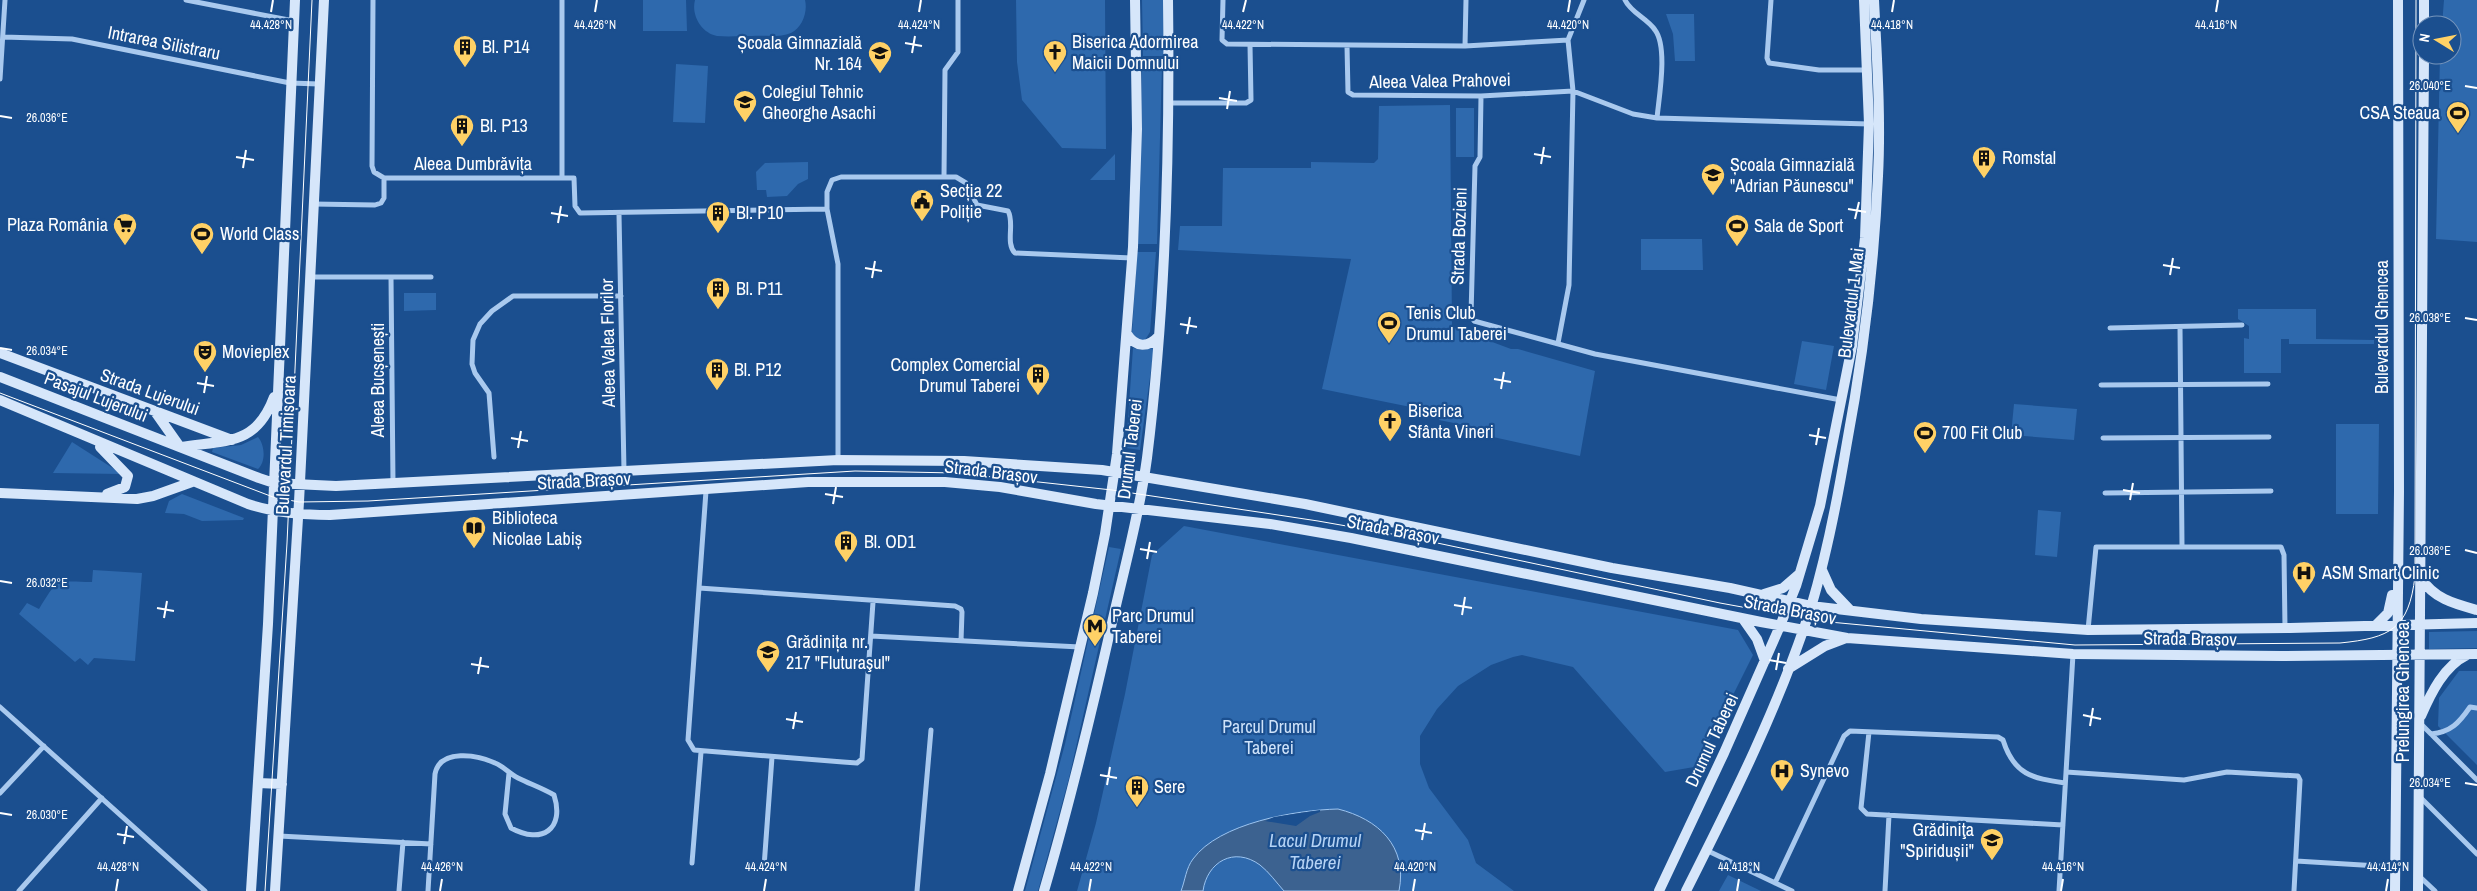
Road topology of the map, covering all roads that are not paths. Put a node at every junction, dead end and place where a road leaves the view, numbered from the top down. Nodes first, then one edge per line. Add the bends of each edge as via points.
1 (5, 0) edge
2 (186, 0) edge
3 (294, 0) edge
4 (324, 0) edge
5 (373, 0) edge
6 (562, 0) edge
7 (958, 0) edge
8 (1135, 0) edge
9 (1168, 0) edge
10 (1223, 0) edge
11 (1466, 0) edge
12 (1584, 0) edge
13 (1625, 0) edge
14 (1771, 0) edge
15 (1864, 0) edge
16 (1874, 0) edge
17 (2398, 0) edge
18 (2424, 0) edge
19 (2424, 15) edge
20 (294, 21) junction
21 (2, 37) junction
22 (1568, 40) junction
23 (1250, 45) junction
24 (1347, 46) junction
25 (1465, 46) junction
26 (2424, 65) edge
27 (1868, 70) junction
28 (0, 79) edge
29 (290, 83) junction
30 (318, 84) junction
31 (1573, 91) junction
32 (1481, 96) junction
33 (1169, 103) junction
34 (1657, 118) junction
35 (1869, 124) junction
36 (944, 176) junction
37 (384, 178) junction
38 (562, 178) junction
39 (313, 204) junction
40 (827, 209) junction
41 (619, 214) junction
42 (1132, 258) junction
43 (310, 276) junction
44 (391, 277) junction
45 (431, 277) dead end
46 (621, 296) junction
47 (2242, 326) dead end
48 (2180, 327) junction
49 (2110, 328) dead end
50 (1127, 334) junction
51 (1159, 336) junction
52 (1558, 343) junction
53 (0, 353) edge
54 (0, 377) edge
55 (2102, 384) dead end
56 (2180, 384) junction
57 (2268, 384) dead end
58 (278, 387) junction
59 (2399, 393) junction
60 (0, 400) edge
61 (1841, 400) junction
62 (156, 413) junction
63 (2269, 437) dead end
64 (2103, 438) dead end
65 (2181, 438) junction
66 (232, 440) junction
67 (93, 441) junction
68 (180, 447) junction
69 (494, 457) dead end
70 (838, 460) junction
71 (624, 472) junction
72 (1114, 472) junction
73 (1144, 478) junction
74 (192, 482) junction
75 (274, 483) junction
76 (393, 484) junction
77 (300, 486) junction
78 (706, 491) junction
79 (0, 492) edge
80 (2181, 492) junction
81 (2270, 492) dead end
82 (2105, 493) dead end
83 (95, 496) junction
84 (1110, 506) junction
85 (1138, 509) junction
86 (272, 512) junction
87 (299, 515) junction
88 (2182, 546) junction
89 (1822, 570) junction
90 (1800, 572) junction
91 (2421, 578) junction
92 (699, 588) junction
93 (1759, 594) junction
94 (1791, 601) junction
95 (873, 602) junction
96 (1811, 606) junction
97 (2477, 610) edge
98 (1851, 611) junction
99 (1742, 618) junction
100 (2477, 623) edge
101 (2396, 624) junction
102 (2420, 624) junction
103 (2376, 625) junction
104 (1780, 626) junction
105 (2285, 628) junction
106 (1803, 630) junction
107 (2088, 630) junction
108 (871, 636) junction
109 (1847, 638) junction
110 (962, 641) junction
111 (1081, 648) junction
112 (2073, 654) junction
113 (2396, 654) junction
114 (2420, 654) junction
115 (2473, 654) edge
116 (1765, 661) junction
117 (1788, 669) junction
118 (0, 707) edge
119 (2477, 708) edge
120 (2420, 721) junction
121 (931, 730) dead end
122 (1869, 732) junction
123 (2431, 734) junction
124 (44, 746) junction
125 (701, 752) junction
126 (772, 757) junction
127 (2066, 772) junction
128 (509, 773) junction
129 (2477, 780) edge
130 (258, 783) junction
131 (2065, 783) junction
132 (282, 784) junction
133 (0, 793) edge
134 (2419, 795) junction
135 (102, 798) junction
136 (1889, 815) junction
137 (2063, 825) junction
138 (279, 836) junction
139 (403, 842) junction
140 (431, 844) junction
141 (1706, 850) junction
142 (2477, 854) edge
143 (2296, 862) junction
144 (692, 863) dead end
145 (2395, 866) junction
146 (764, 867) dead end
147 (2418, 874) junction
148 (1775, 883) junction
149 (19, 891) edge
150 (205, 891) edge
151 (251, 891) edge
152 (275, 891) edge
153 (399, 891) edge
154 (428, 891) edge
155 (917, 891) edge
156 (1018, 891) edge
157 (1044, 891) edge
158 (1659, 891) edge
159 (1686, 891) edge
160 (1792, 891) edge
161 (1885, 891) edge
162 (2059, 891) edge
163 (2294, 891) edge
164 (2395, 891) edge
165 (2418, 891) edge
166 (2435, 891) edge

1 - 21 street
2 - 20 street
3 - 20 main road, Bulevardul Timișoara
4 - 30 main road, Bulevardul Timișoara
5 - 37 street via 372,166 374,172
6 - 38 street
7 - 36 street via 958,52 944,70
8 - 42 main road, Drumul Taberei via 1137,129
9 - 33 main road, Drumul Taberei
10 - 23 street via 1224,43
11 - 25 street
12 - 22 street
13 - 34 street via 1656,30 1661,47
14 - 27 street via 1769,63 1819,70
15 - 27 main road, Bulevardul 1 Mai
16 - 89 main road, Bulevardul 1 Mai via 1878,165 1875,233 1859,376 1837,505
17 - 59 main road, Bulevardul Ghencea
18 - 19 main road
20 - 29 main road, Bulevardul Timișoara
21 - 28 street
21 - 29 street, Intrarea Silistraru via 72,39
22 - 25 street
22 - 31 street
23 - 24 street
23 - 33 street via 1251,100
24 - 25 street
24 - 32 street, Aleea Valea Prahovei via 1350,94
26 - 91 main road
27 - 35 main road, Bulevardul 1 Mai
29 - 30 street, Intrarea Silistraru
29 - 58 main road, Bulevardul Timișoara
30 - 39 main road, Bulevardul Timișoara
31 - 32 street, Aleea Valea Prahovei
31 - 34 street, Aleea Valea Prahovei via 1633,114
31 - 52 street via 1569,285
32 - 52 street, Strada Bozieni via 1480,157 1474,166 1472,318 1476,322
33 - 51 main road, Drumul Taberei via 1166,247
34 - 35 street, Aleea Valea Prahovei
35 - 61 main road, Bulevardul 1 Mai via 1865,238 1852,346
36 - 40 street via 835,178 828,186
36 - 42 street via 963,180 977,204 1008,211 1015,253
37 - 38 street, Aleea Dumbrăvița
37 - 39 street via 381,203
38 - 41 street via 574,178 575,206 580,213
39 - 43 main road, Bulevardul Timișoara
40 - 41 street
40 - 70 street via 838,264
41 - 46 street, Aleea Valea Florilor
42 - 50 main road, Drumul Taberei
43 - 44 street
43 - 77 main road, Bulevardul Timișoara
44 - 45 street
44 - 76 street, Aleea Bucșenești
46 - 69 street via 514,296 480,324 473,340 472,364 489,393
46 - 71 street, Aleea Valea Florilor
47 - 48 street
48 - 49 street
48 - 56 street
50 - 51 main road via 1142,346
50 - 72 main road, Drumul Taberei
51 - 73 main road, Drumul Taberei
52 - 61 street, Strada Bozieni via 1595,354
53 - 62 main road, Strada Lujerului
54 - 68 main road, Pasajul Lujerului
55 - 56 street
56 - 57 street
56 - 65 street
58 - 66 main road via 259,426
58 - 75 main road, Bulevardul Timișoara
59 - 101 main road, Bulevardul Ghencea
59 - 103 main road via 2394,404 2392,599 2388,613
60 - 67 main road, Pasajul Lujerului
61 - 90 main road, Bulevardul 1 Mai via 1820,506
62 - 66 main road, Strada Lujerului
62 - 68 main road
63 - 65 street
64 - 65 street
65 - 80 street
66 - 68 main road
67 - 74 main road, Pasajul Lujerului
67 - 83 main road via 128,476 125,487
68 - 75 main road
70 - 71 main road, Strada Brașov
70 - 72 main road, Strada Brașov via 1000,463
71 - 76 main road, Strada Brașov
72 - 73 main road, Strada Brașov
72 - 84 main road, Drumul Taberei
73 - 85 main road, Drumul Taberei
73 - 93 main road, Strada Brașov via 1314,506 1612,568
74 - 83 main road via 146,498
74 - 86 main road
75 - 77 main road
75 - 86 main road, Bulevardul Timișoara
76 - 77 main road, Strada Brașov
77 - 87 main road, Bulevardul Timișoara
78 - 84 main road, Strada Brașov via 834,481 945,482 1000,487
78 - 87 main road, Strada Brașov
78 - 92 street
79 - 83 main road
80 - 81 street
80 - 82 street
80 - 88 street
84 - 85 main road, Strada Brașov
84 - 111 main road, Drumul Taberei
85 - 99 main road, Strada Brașov via 1270,524 1351,538
85 - 157 main road, Drumul Taberei via 1088,731
86 - 87 main road
86 - 130 main road, Bulevardul Timișoara
87 - 132 main road, Bulevardul Timișoara
88 - 105 street via 2281,547 2284,555
88 - 107 street via 2096,546
89 - 96 main road, Bulevardul 1 Mai
89 - 98 main road via 1831,590
90 - 93 main road via 1783,588
90 - 94 main road, Bulevardul 1 Mai
91 - 97 main road via 2438,596
91 - 102 main road, Prelungirea Ghencea
92 - 95 street
92 - 125 street via 688,740 694,750
93 - 94 main road, Strada Brașov
94 - 96 main road, Strada Brașov
94 - 104 main road, Drumul Taberei
95 - 108 street
95 - 110 street via 961,608
96 - 98 main road, Strada Brașov
96 - 106 main road
98 - 107 main road, Strada Brașov
99 - 104 main road, Strada Brașov
99 - 116 main road via 1757,639
100 - 102 main road, Strada Brașov
101 - 102 main road, Strada Brașov
101 - 103 main road, Strada Brașov
101 - 113 main road, Bulevardul Ghencea
102 - 114 main road, Prelungirea Ghencea
103 - 105 main road, Strada Brașov
104 - 106 main road, Strada Brașov
104 - 116 main road, Drumul Taberei
105 - 107 main road, Strada Brașov
106 - 109 main road, Strada Brașov
106 - 117 main road
108 - 110 street
108 - 126 street via 862,758 857,763
109 - 112 main road, Strada Brașov
109 - 117 main road via 1825,646
110 - 111 street
111 - 156 main road, Drumul Taberei
112 - 113 main road, Strada Brașov
112 - 127 street
113 - 114 main road, Strada Brașov
113 - 145 main road, Prelungirea Ghencea
114 - 115 main road, Strada Brașov
114 - 120 main road, Prelungirea Ghencea
115 - 120 main road via 2456,661 2443,676
116 - 158 main road, Drumul Taberei
117 - 141 main road via 1742,777
118 - 124 street
119 - 123 street via 2470,707 2450,729
120 - 123 street
120 - 134 main road, Prelungirea Ghencea
121 - 155 street
122 - 131 street via 1998,737 2003,740 2009,758 2021,769 2043,780
122 - 136 street via 1861,808 1867,814
122 - 148 street via 1850,731 1844,736
123 - 129 street
124 - 133 street
124 - 135 street
125 - 126 street
125 - 144 street
126 - 146 street
127 - 131 street
127 - 143 street via 2184,780 2227,772 2298,776
128 - 128 street via 554,794 557,804 554,823 546,834 529,835 511,828 507,822
128 - 140 street via 496,763 457,754 442,762 435,774
130 - 132 main road
130 - 151 main road, Bulevardul Timișoara
131 - 137 street
132 - 138 main road, Bulevardul Timișoara
134 - 142 street
134 - 147 main road, Prelungirea Ghencea
135 - 149 street
135 - 150 street
136 - 137 street
136 - 161 street
137 - 162 street
138 - 139 street
138 - 152 main road, Bulevardul Timișoara
139 - 140 street
139 - 153 street
140 - 154 street
141 - 148 street
141 - 159 main road
143 - 145 street
143 - 163 street
145 - 164 main road, Prelungirea Ghencea
147 - 165 main road, Prelungirea Ghencea
147 - 166 street
148 - 160 street

